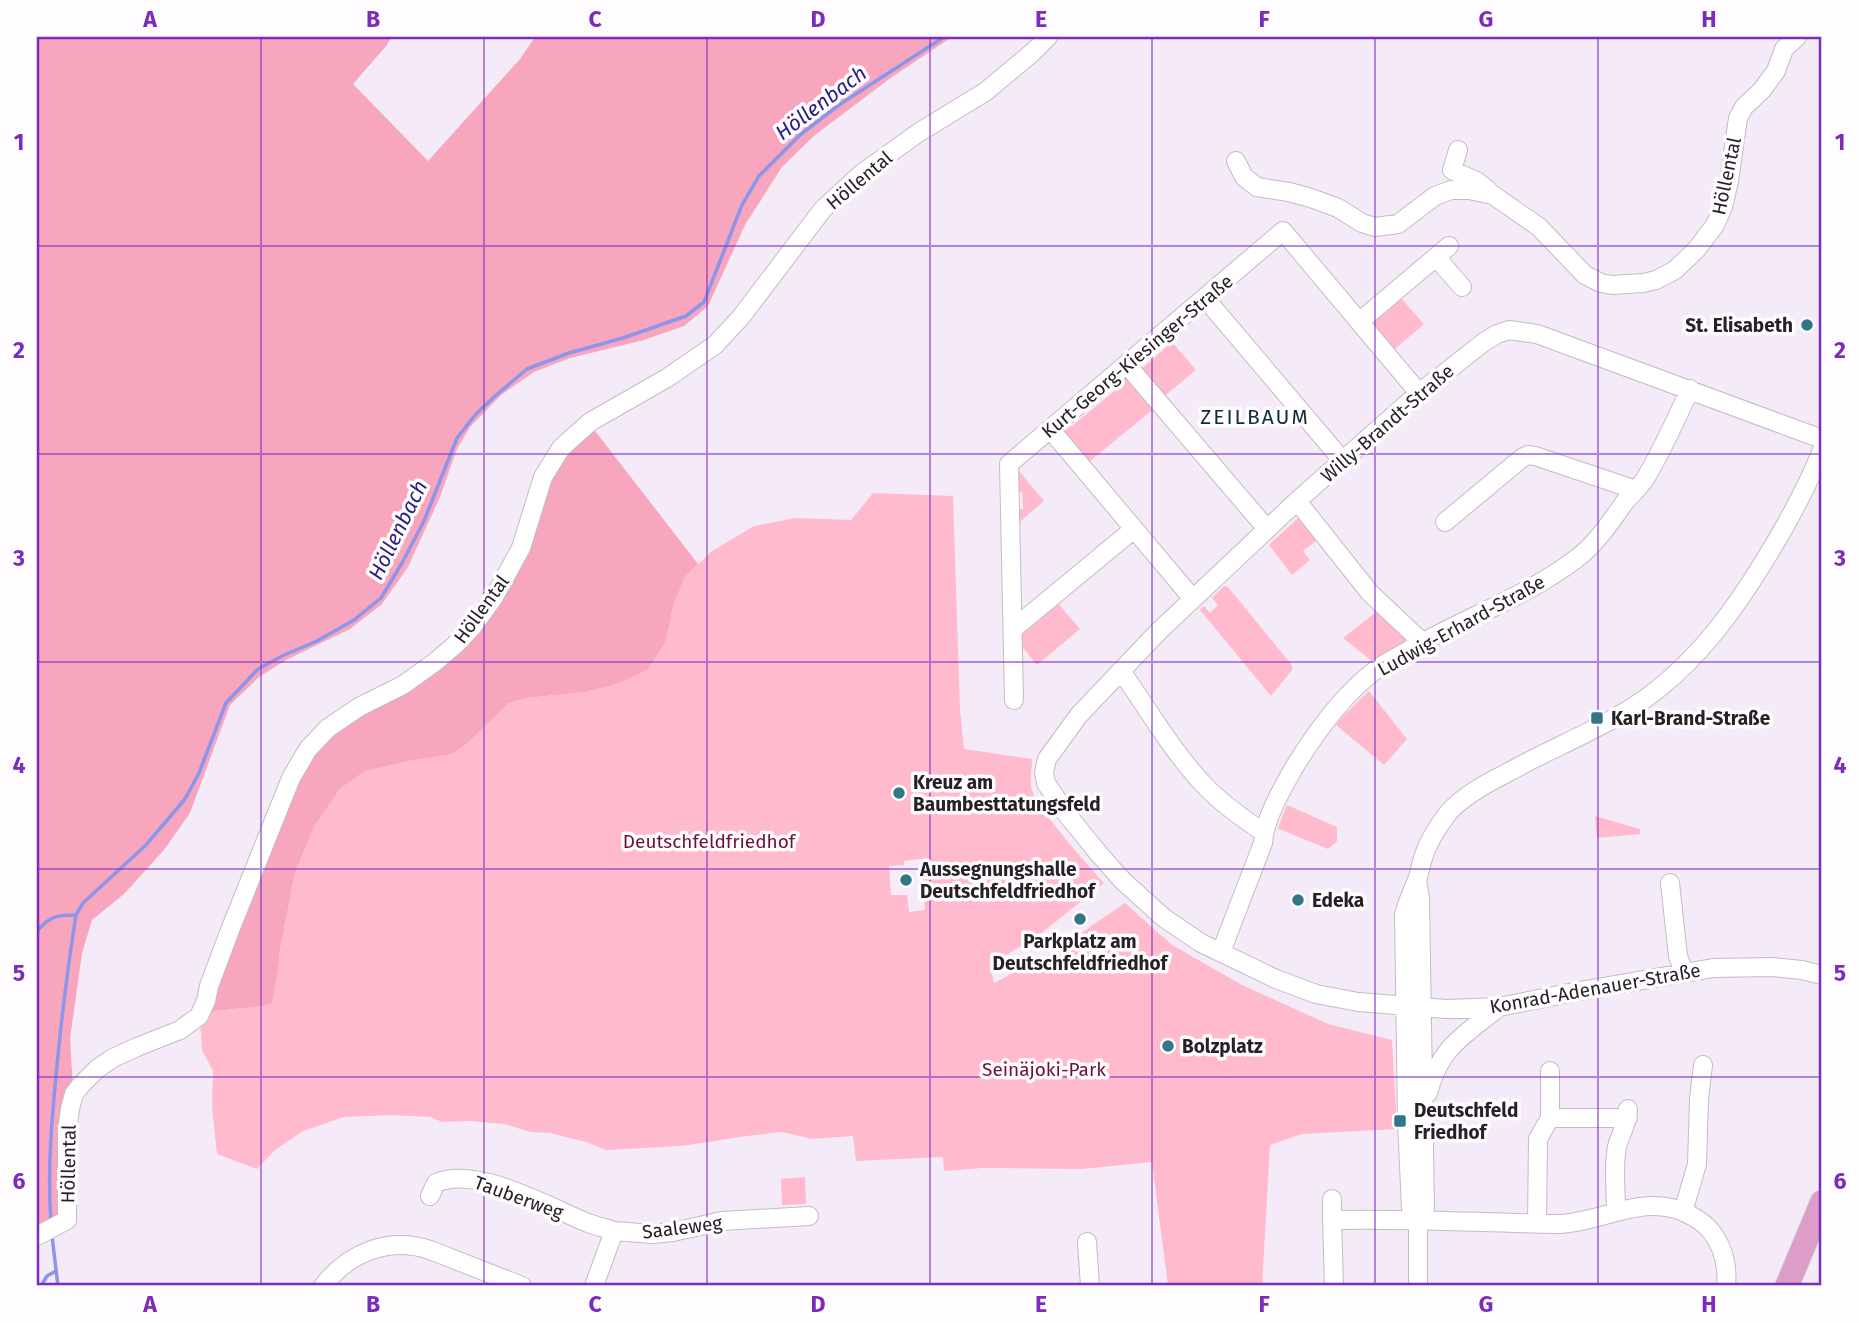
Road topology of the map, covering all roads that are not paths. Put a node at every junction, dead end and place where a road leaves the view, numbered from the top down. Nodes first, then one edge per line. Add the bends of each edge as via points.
1 (1048, 37) edge
2 (1797, 37) edge
3 (1458, 150) dead end
4 (1236, 161) dead end
5 (1493, 195) junction
6 (1462, 287) dead end
7 (1205, 298) junction
8 (1359, 322) junction
9 (1127, 365) junction
10 (1690, 389) junction
11 (1419, 393) junction
12 (1050, 429) junction
13 (1822, 439) edge
14 (1822, 450) edge
15 (1342, 460) junction
16 (1636, 490) junction
17 (1297, 501) junction
18 (1445, 522) dead end
19 (1134, 529) junction
20 (1267, 529) junction
21 (1193, 599) junction
22 (1013, 629) junction
23 (1422, 642) junction
24 (1121, 671) junction
25 (1014, 700) dead end
26 (1045, 766) joint
27 (1263, 832) junction
28 (1670, 883) dead end
29 (1221, 952) junction
30 (1684, 973) junction
31 (1822, 975) edge
32 (1413, 1007) junction
33 (1499, 1007) junction
34 (1703, 1065) dead end
35 (1550, 1071) dead end
36 (1423, 1111) junction
37 (1550, 1118) junction
38 (430, 1196) dead end
39 (1332, 1199) dead end
40 (1822, 1202) edge
41 (1616, 1211) junction
42 (1683, 1212) junction
43 (809, 1216) dead end
44 (1332, 1220) junction
45 (1418, 1220) junction
46 (1537, 1224) junction
47 (45, 1231) edge
48 (614, 1231) junction
49 (1087, 1242) dead end
50 (323, 1286) edge
51 (522, 1286) edge
52 (594, 1286) edge
53 (1090, 1286) edge
54 (1334, 1286) edge
55 (1419, 1286) edge
56 (1726, 1286) edge
57 (1789, 1286) edge

1 - 47 street, Höllental via 985,92 861,174 823,209 715,345 590,422 561,448 543,477 521,548 473,626 435,662 328,728 308,749 291,778 199,1016 180,1030 113,1058 74,1094 67,1132 67,1220
2 - 5 street, Höllental via 1738,118 1723,207 1715,225 1696,250 1665,276 1626,285 1596,281 1539,227
3 - 5 street, Höllental via 1452,170
4 - 5 street, Höllental via 1244,177 1257,187 1311,198 1375,227 1398,224 1435,196 1451,190
6 - 8 street via 1442,252
7 - 8 street, Kurt-Georg-Kiesinger-Straße via 1283,232
7 - 9 street, Kurt-Georg-Kiesinger-Straße
7 - 15 street
8 - 11 street, Kurt-Georg-Kiesinger-Straße
9 - 12 street, Kurt-Georg-Kiesinger-Straße
9 - 20 street
10 - 11 street, Willy-Brandt-Straße via 1537,334 1508,330 1484,342
10 - 13 street, Willy-Brandt-Straße
10 - 16 street, Ludwig-Erhard-Straße
11 - 15 street, Willy-Brandt-Straße
12 - 19 street
12 - 22 street, Kurt-Georg-Kiesinger-Straße via 1009,464
14 - 32 street via 1791,518 1759,570 1692,660 1630,709 1516,767 1468,795 1450,812 1425,853 1417,880 1420,898
15 - 17 street, Willy-Brandt-Straße
16 - 18 street via 1528,455
16 - 23 street, Ludwig-Erhard-Straße via 1577,558 1532,588
17 - 20 street, Willy-Brandt-Straße
17 - 23 street via 1370,593
19 - 21 street
19 - 22 street
20 - 21 street, Willy-Brandt-Straße
21 - 24 street, Willy-Brandt-Straße
22 - 25 street, Kurt-Georg-Kiesinger-Straße
23 - 27 street, Ludwig-Erhard-Straße via 1376,669 1345,698 1284,783
24 - 26 street, Willy-Brandt-Straße via 1079,715
24 - 27 street via 1199,779
26 - 29 street, Konrad-Adenauer-Straße via 1046,783 1065,812 1123,881 1180,930
27 - 29 street, Ludwig-Erhard-Straße via 1263,843
28 - 30 street
29 - 32 street, Konrad-Adenauer-Straße via 1316,995
30 - 31 street, Konrad-Adenauer-Straße via 1751,966
30 - 33 street, Konrad-Adenauer-Straße
32 - 33 street, Konrad-Adenauer-Straße
32 - 36 street
32 - 45 street via 1407,1122 1411,1208
33 - 36 street via 1446,1051
34 - 42 street via 1697,1164
35 - 37 street
36 - 45 street via 1425,1209
37 - 41 street via 1628,1113 1616,1156
37 - 46 street via 1538,1139
38 - 48 street, Tauberweg via 436,1183 444,1180 483,1180
39 - 44 street
40 - 57 main road
41 - 42 street via 1646,1206
41 - 46 street via 1573,1223
42 - 56 street via 1704,1224 1717,1241 1725,1261
43 - 48 street, Saaleweg via 722,1222 653,1234
44 - 45 street
44 - 54 street
45 - 46 street
45 - 55 street
48 - 52 street, Saaleweg
49 - 53 street
50 - 51 street via 355,1257 389,1244 405,1244

